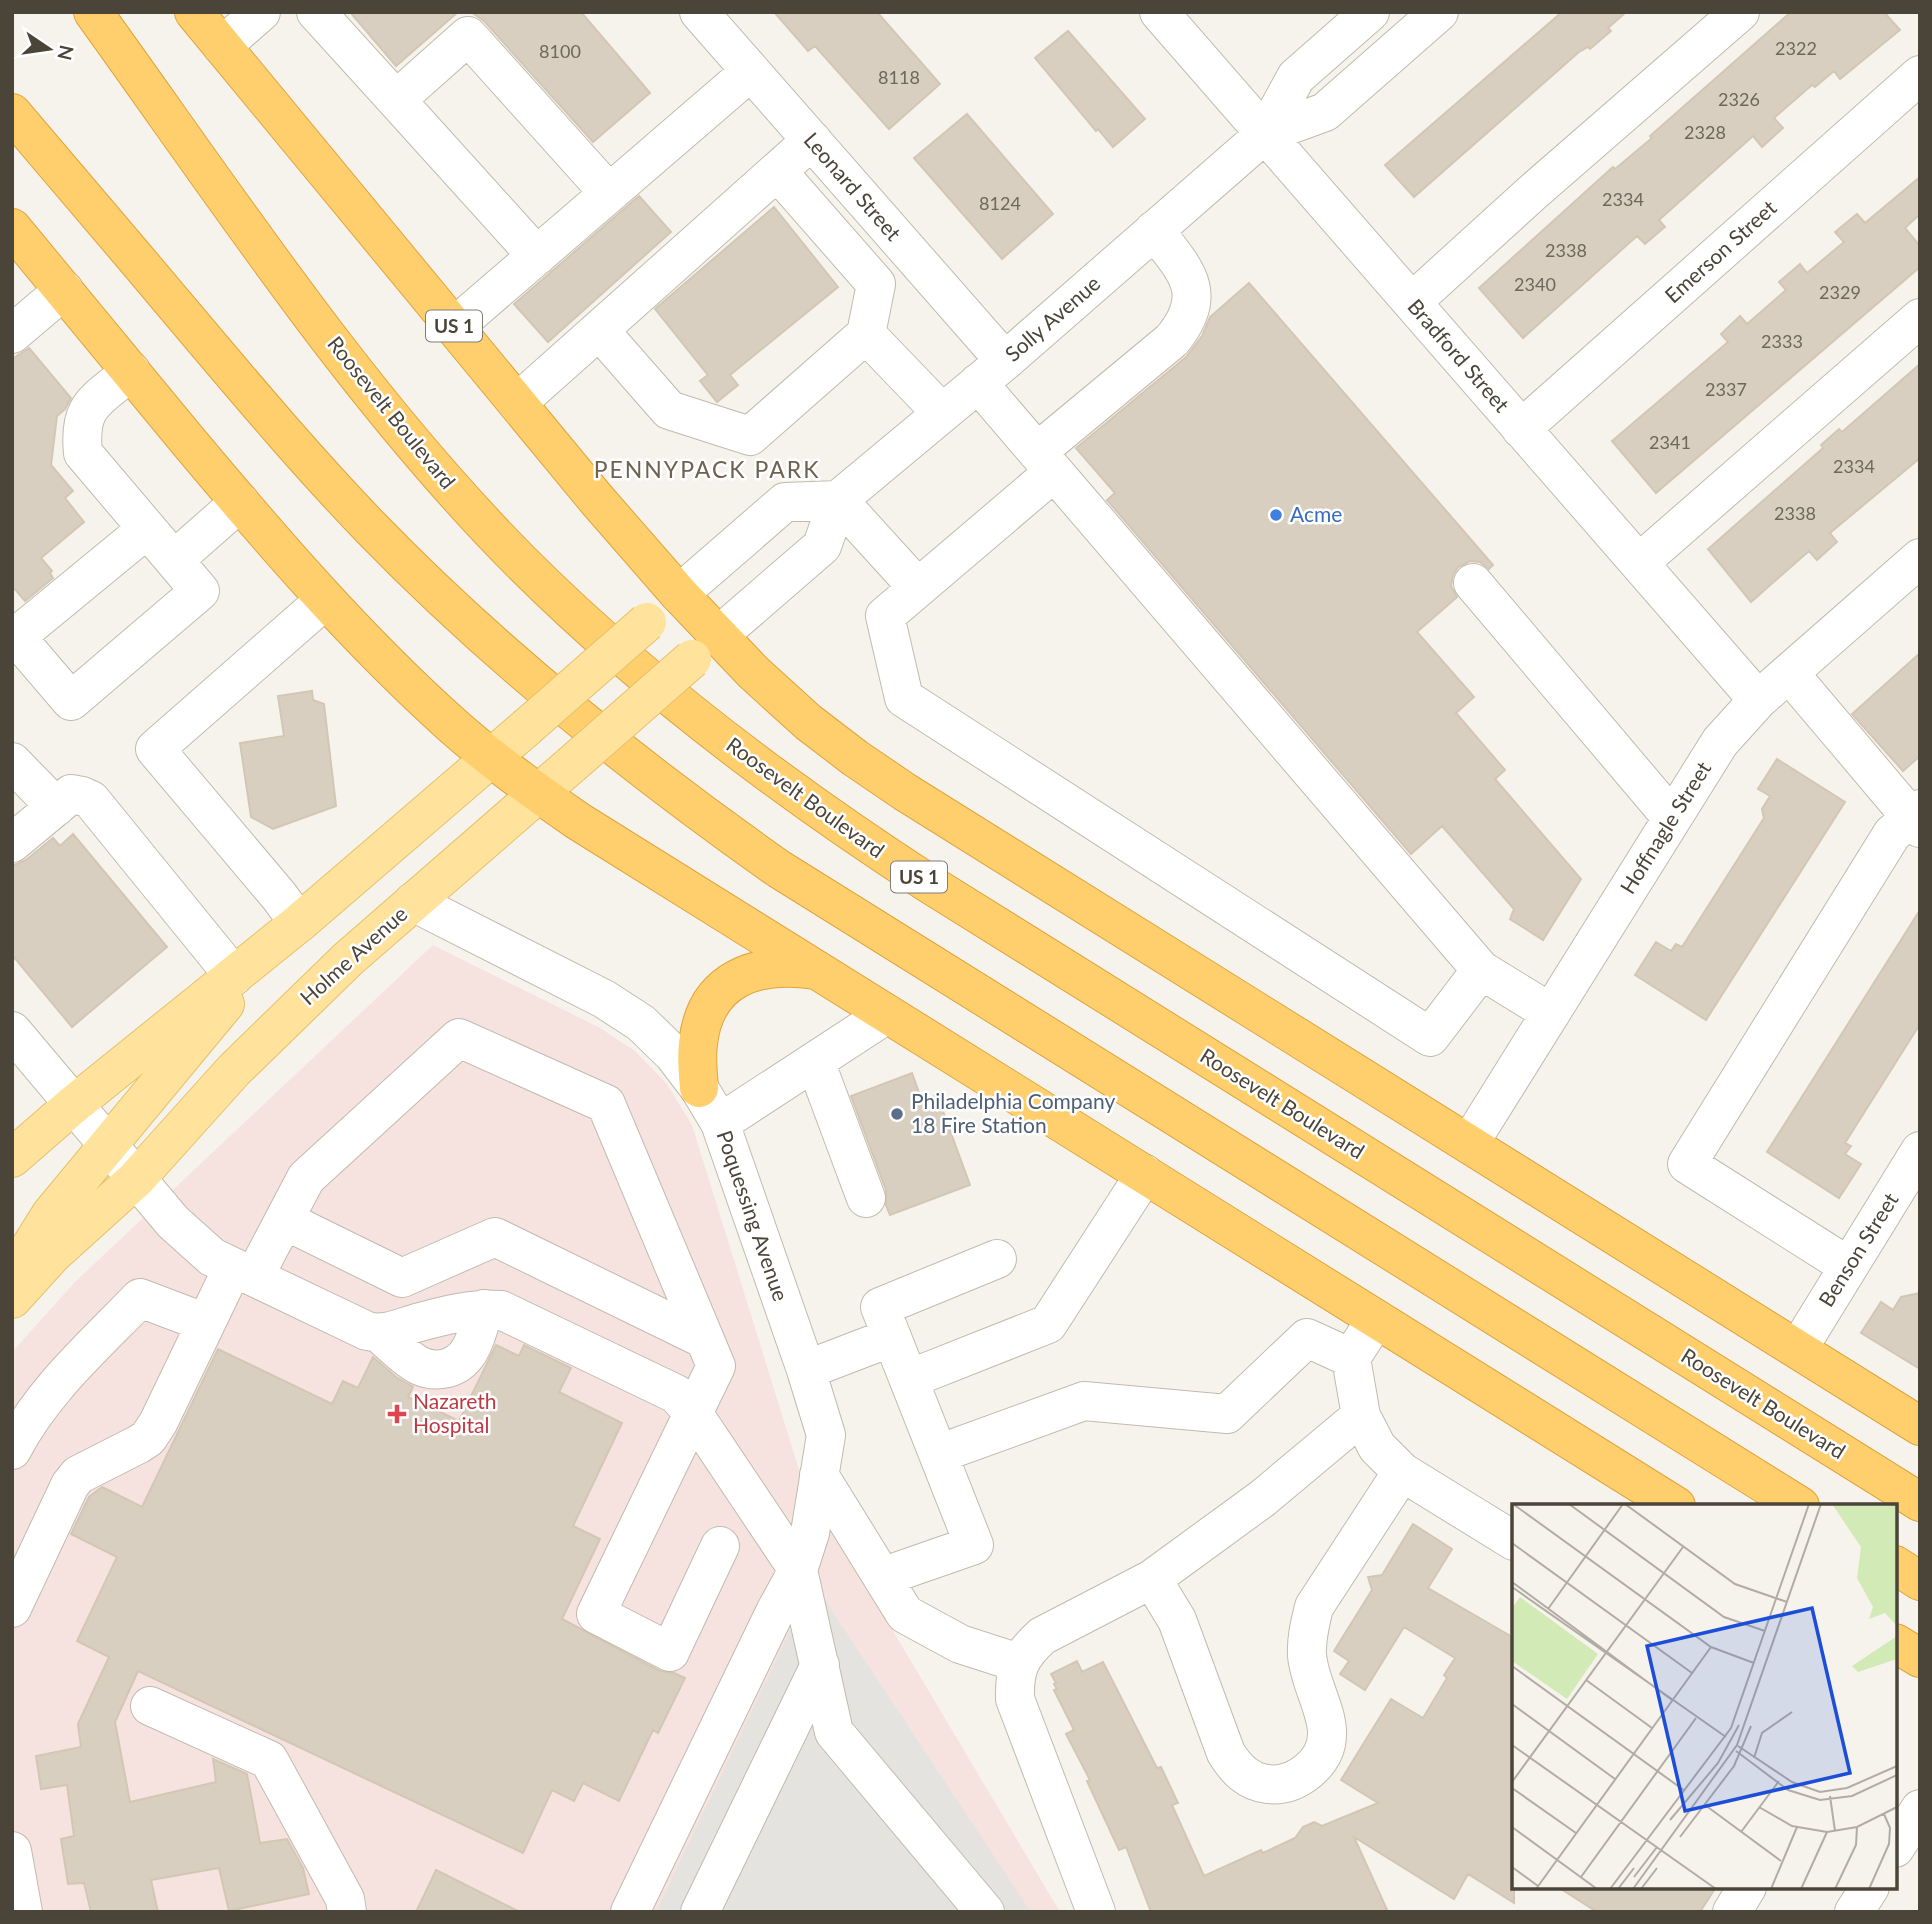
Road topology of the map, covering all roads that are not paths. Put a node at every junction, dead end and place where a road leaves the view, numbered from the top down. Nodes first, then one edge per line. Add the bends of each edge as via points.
1 (194, 12) edge
2 (261, 12) edge
3 (316, 12) edge
4 (699, 12) edge
5 (1159, 12) edge
6 (1370, 12) edge
7 (1439, 12) edge
8 (1740, 12) edge
9 (96, 20) edge
10 (222, 46) junction
11 (751, 71) junction
12 (1920, 75) edge
13 (396, 100) junction
14 (12, 113) edge
15 (1265, 134) junction
16 (812, 140) junction
17 (777, 171) junction
18 (609, 193) junction
19 (13, 230) edge
20 (1154, 230) junction
21 (537, 256) junction
22 (64, 290) junction
23 (1412, 302) junction
24 (1920, 318) edge
25 (454, 327) junction
26 (599, 330) junction
27 (12, 334) edge
28 (866, 334) junction
29 (131, 371) junction
30 (991, 372) junction
31 (517, 403) junction
32 (942, 413) junction
33 (1521, 429) junction
34 (1046, 462) junction
35 (838, 500) junction
36 (240, 502) junction
37 (147, 529) junction
38 (1920, 558) edge
39 (174, 560) junction
40 (1639, 563) junction
41 (1473, 583) dead end
42 (918, 588) junction
43 (679, 594) junction
44 (325, 600) junction
45 (14, 637) edge
46 (705, 648) junction
47 (1789, 673) junction
48 (1758, 700) junction
49 (492, 757) junction
50 (12, 762) edge
51 (538, 793) junction
52 (56, 807) junction
53 (1672, 818) junction
54 (1917, 818) edge
55 (12, 843) edge
56 (413, 902) junction
57 (287, 933) junction
58 (1481, 970) junction
59 (818, 971) junction
60 (234, 976) junction
61 (1551, 1013) junction
62 (887, 1014) junction
63 (12, 1031) edge
64 (815, 1061) junction
65 (699, 1088) junction
66 (73, 1105) junction
67 (720, 1123) junction
68 (1469, 1144) junction
69 (107, 1146) junction
70 (1920, 1151) edge
71 (12, 1158) edge
72 (1145, 1174) junction
73 (136, 1180) junction
74 (866, 1198) dead end
75 (284, 1220) junction
76 (997, 1259) dead end
77 (1848, 1266) junction
78 (244, 1272) junction
79 (12, 1277) edge
80 (12, 1299) edge
81 (484, 1309) junction
82 (1376, 1319) junction
83 (206, 1323) junction
84 (381, 1335) junction
85 (892, 1337) junction
86 (704, 1339) junction
87 (1798, 1349) junction
88 (1351, 1358) junction
89 (806, 1370) junction
90 (909, 1379) junction
91 (693, 1413) junction
92 (1361, 1416) junction
93 (1920, 1426) edge
94 (12, 1450) edge
95 (938, 1454) junction
96 (1402, 1472) junction
97 (819, 1475) junction
98 (1920, 1502) edge
99 (1673, 1504) edge
100 (1797, 1504) edge
101 (1512, 1540) edge
102 (720, 1546) dead end
103 (22, 1561) edge
104 (1897, 1566) edge
105 (798, 1570) junction
106 (882, 1577) junction
107 (1152, 1579) junction
108 (1920, 1581) edge
109 (12, 1608) edge
110 (1897, 1644) edge
111 (1920, 1658) edge
112 (1019, 1663) junction
113 (820, 1665) junction
114 (150, 1706) dead end
115 (1920, 1809) edge
116 (1897, 1845) edge
117 (12, 1851) edge
118 (1746, 1889) edge
119 (1869, 1889) edge
120 (23, 1912) edge
121 (347, 1912) edge
122 (630, 1912) edge
123 (701, 1912) edge
124 (985, 1912) edge
125 (1096, 1912) edge
126 (1732, 1912) edge
127 (1854, 1912) edge

1 - 10 highway, US 1
2 - 10 street
3 - 13 street
4 - 11 street, Leonard Street
5 - 15 street, Bradford Street
6 - 15 street, Solly Avenue via 1296,77
7 - 15 street, Solly Avenue via 1325,111
8 - 23 street
9 - 98 highway, Roosevelt Boulevard / US 1 via 315,318 448,484 597,635 679,705 837,824 917,876
10 - 25 highway, US 1
11 - 16 street, Leonard Street
11 - 18 street
12 - 33 street, Emerson Street
13 - 18 street via 468,36
13 - 21 street
14 - 100 highway via 298,450 372,528 524,672 684,801 791,876
15 - 20 street, Solly Avenue
15 - 23 street, Bradford Street
16 - 17 street
16 - 30 street, Leonard Street
17 - 26 street
17 - 28 street via 876,284
18 - 21 street
19 - 22 highway
20 - 30 street, Solly Avenue
20 - 34 street via 1187,273 1191,309 1184,326
21 - 25 street
22 - 27 street
22 - 29 highway
23 - 33 street, Bradford Street
24 - 40 street
25 - 31 highway, US 1
26 - 28 street via 669,410 750,436
26 - 31 street
28 - 32 street
29 - 36 highway
29 - 37 street via 86,410 81,430 83,453
30 - 32 street, Solly Avenue
30 - 34 street, Leonard Street
31 - 43 highway, US 1
32 - 35 street, Solly Avenue
33 - 40 street, Bradford Street
34 - 42 street
34 - 58 street, Leonard Street
35 - 42 street
35 - 43 street via 785,502
35 - 46 street via 822,546
36 - 39 street
36 - 44 highway
37 - 39 street
37 - 45 street
38 - 47 street, Hoffnagle Street
39 - 45 street via 200,591 71,701
40 - 48 street, Bradford Street
41 - 53 street
42 - 58 street via 885,616 904,698 1430,1038
43 - 46 highway, US 1
43 - 49 main road, bridge
44 - 49 highway via 418,694
44 - 57 street via 155,749 279,896
46 - 51 main road, Holme Avenue, bridge
46 - 68 highway, US 1 via 767,686 808,722 905,792
47 - 48 street, Hoffnagle Street
47 - 54 street
48 - 53 street, Hoffnagle Street via 1720,742
49 - 51 highway
49 - 57 main road
50 - 52 street
51 - 56 main road, Holme Avenue
51 - 59 highway
52 - 55 street
52 - 60 street via 71,794 91,800
53 - 61 street, Hoffnagle Street
54 - 77 street via 1892,834 1687,1164
56 - 65 street, Poquessing Avenue via 604,999 641,1023
56 - 73 main road, Holme Avenue via 234,1070
57 - 60 main road
57 - 69 main road
58 - 61 street, Leonard Street
59 - 62 highway
59 - 65 highway via 783,967 753,971 722,991 711,1005 698,1044
60 - 66 main road
61 - 68 street, Hoffnagle Street
62 - 64 street
62 - 72 highway
63 - 66 street
64 - 67 street
64 - 74 street
65 - 67 street, Poquessing Avenue
66 - 69 street
66 - 71 main road
67 - 89 street, Poquessing Avenue
68 - 87 highway, US 1
69 - 73 street
69 - 79 main road via 51,1214
70 - 77 street, Benson Street
72 - 82 highway
72 - 90 street via 1048,1324
73 - 78 street via 212,1257
73 - 80 main road, Holme Avenue via 52,1255
75 - 78 street
75 - 86 street via 402,1278 495,1237
75 - 86 street via 306,1178 459,1038 606,1104
76 - 85 street via 880,1307
77 - 87 street, Benson Street
78 - 83 street
78 - 84 street
81 - 84 street
81 - 84 street via 474,1344 467,1355 447,1368 422,1367
81 - 91 street via 501,1310 676,1394
82 - 88 street
82 - 99 highway
83 - 94 street via 140,1297 71,1369 25,1425
83 - 103 street via 148,1438 78,1475
85 - 89 street
85 - 90 street
86 - 91 street via 716,1366
87 - 93 highway, US 1
88 - 92 street
88 - 95 street via 1307,1338 1227,1414 1084,1401
89 - 97 street, Poquessing Avenue via 826,1436
90 - 95 street
91 - 102 street via 596,1614 670,1652
91 - 105 street
92 - 96 street via 1377,1447
92 - 107 street via 1262,1498
95 - 106 street via 974,1545
96 - 101 street
96 - 107 street via 1314,1608 1307,1657 1328,1731 1316,1765 1302,1776 1268,1784 1250,1779 1236,1768 1226,1753 1177,1620
97 - 105 street via 810,1532
97 - 106 street
103 - 109 street
104 - 108 highway
105 - 113 street
105 - 122 street
106 - 112 street via 905,1614 960,1644
107 - 112 street via 1042,1636
110 - 111 highway
112 - 125 street via 1015,1699
113 - 123 street
113 - 124 street via 834,1732
114 - 121 street via 269,1760 345,1899
115 - 116 street
117 - 120 street
118 - 126 street
119 - 127 street

